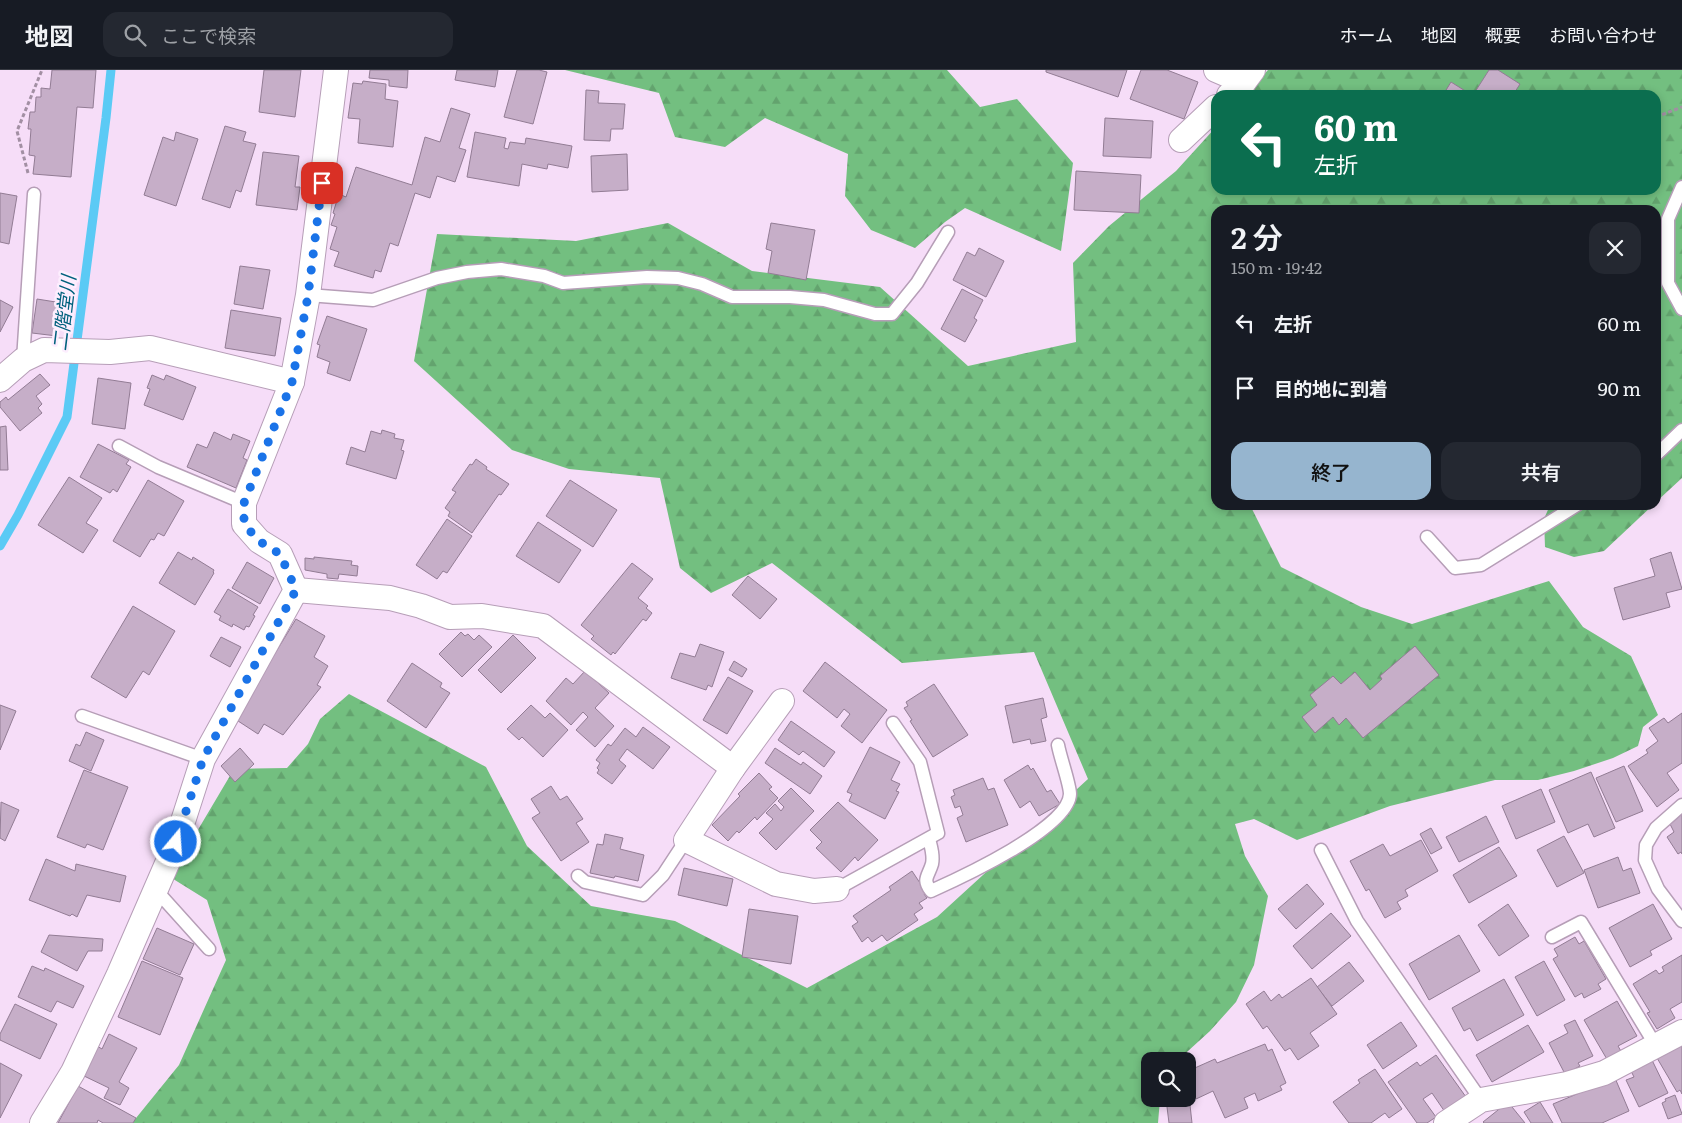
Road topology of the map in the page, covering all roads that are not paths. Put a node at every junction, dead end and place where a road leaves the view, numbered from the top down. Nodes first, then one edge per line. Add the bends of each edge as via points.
1 (336, 70) edge
2 (1216, 70) edge
3 (1242, 82) edge
4 (1211, 112) edge
5 (1181, 140) dead end
6 (1682, 187) edge
7 (34, 194) road end
8 (948, 232) dead end
9 (308, 296) junction
10 (1682, 310) edge
11 (23, 360) junction
12 (0, 380) edge
13 (292, 382) junction
14 (1682, 430) edge
15 (119, 446) dead end
16 (1661, 450) edge
17 (244, 503) junction
18 (1569, 510) edge
19 (1427, 537) dead end
20 (296, 590) junction
21 (782, 701) dead end
22 (82, 716) dead end
23 (893, 723) dead end
24 (1058, 745) dead end
25 (203, 759) junction
26 (733, 768) junction
27 (1682, 805) edge
28 (929, 839) junction
29 (686, 840) junction
30 (1321, 850) dead end
31 (578, 876) dead end
32 (155, 889) junction
33 (838, 890) joint
34 (1682, 921) edge
35 (1552, 937) dead end
36 (209, 949) dead end
37 (1682, 1032) edge
38 (1656, 1046) junction
39 (1481, 1100) junction
40 (42, 1123) edge
41 (1446, 1123) edge

1 - 9 street
2 - 3 street
4 - 5 street
6 - 10 lane via 1668,219 1668,283
7 - 11 lane
8 - 9 lane via 917,283 892,314 875,314 824,300 732,297 678,278 647,276 563,283 501,268 438,278 373,300
9 - 13 street
11 - 12 street
11 - 13 street via 44,350 110,352 150,348
13 - 17 street
14 - 16 lane
15 - 17 lane via 158,467
17 - 20 street via 244,524 259,541 280,554
18 - 19 lane via 1481,565 1456,568
20 - 25 street
20 - 26 street via 390,598 450,617 482,616 543,626
21 - 26 street
22 - 25 lane
23 - 28 lane via 920,762 938,833
24 - 28 lane via 1070,794 1067,806 1028,840 931,892 926,884 933,852
25 - 32 street via 176,842
26 - 29 street
27 - 34 lane via 1656,828 1646,845 1645,860 1658,889
28 - 33 lane
29 - 31 lane via 663,875 643,895 585,882
29 - 33 street via 776,884 814,891
30 - 39 lane via 1357,921
32 - 36 lane
32 - 40 street via 77,1064
35 - 38 lane via 1582,922
37 - 38 street
38 - 39 street via 1604,1073 1567,1084
39 - 41 street

